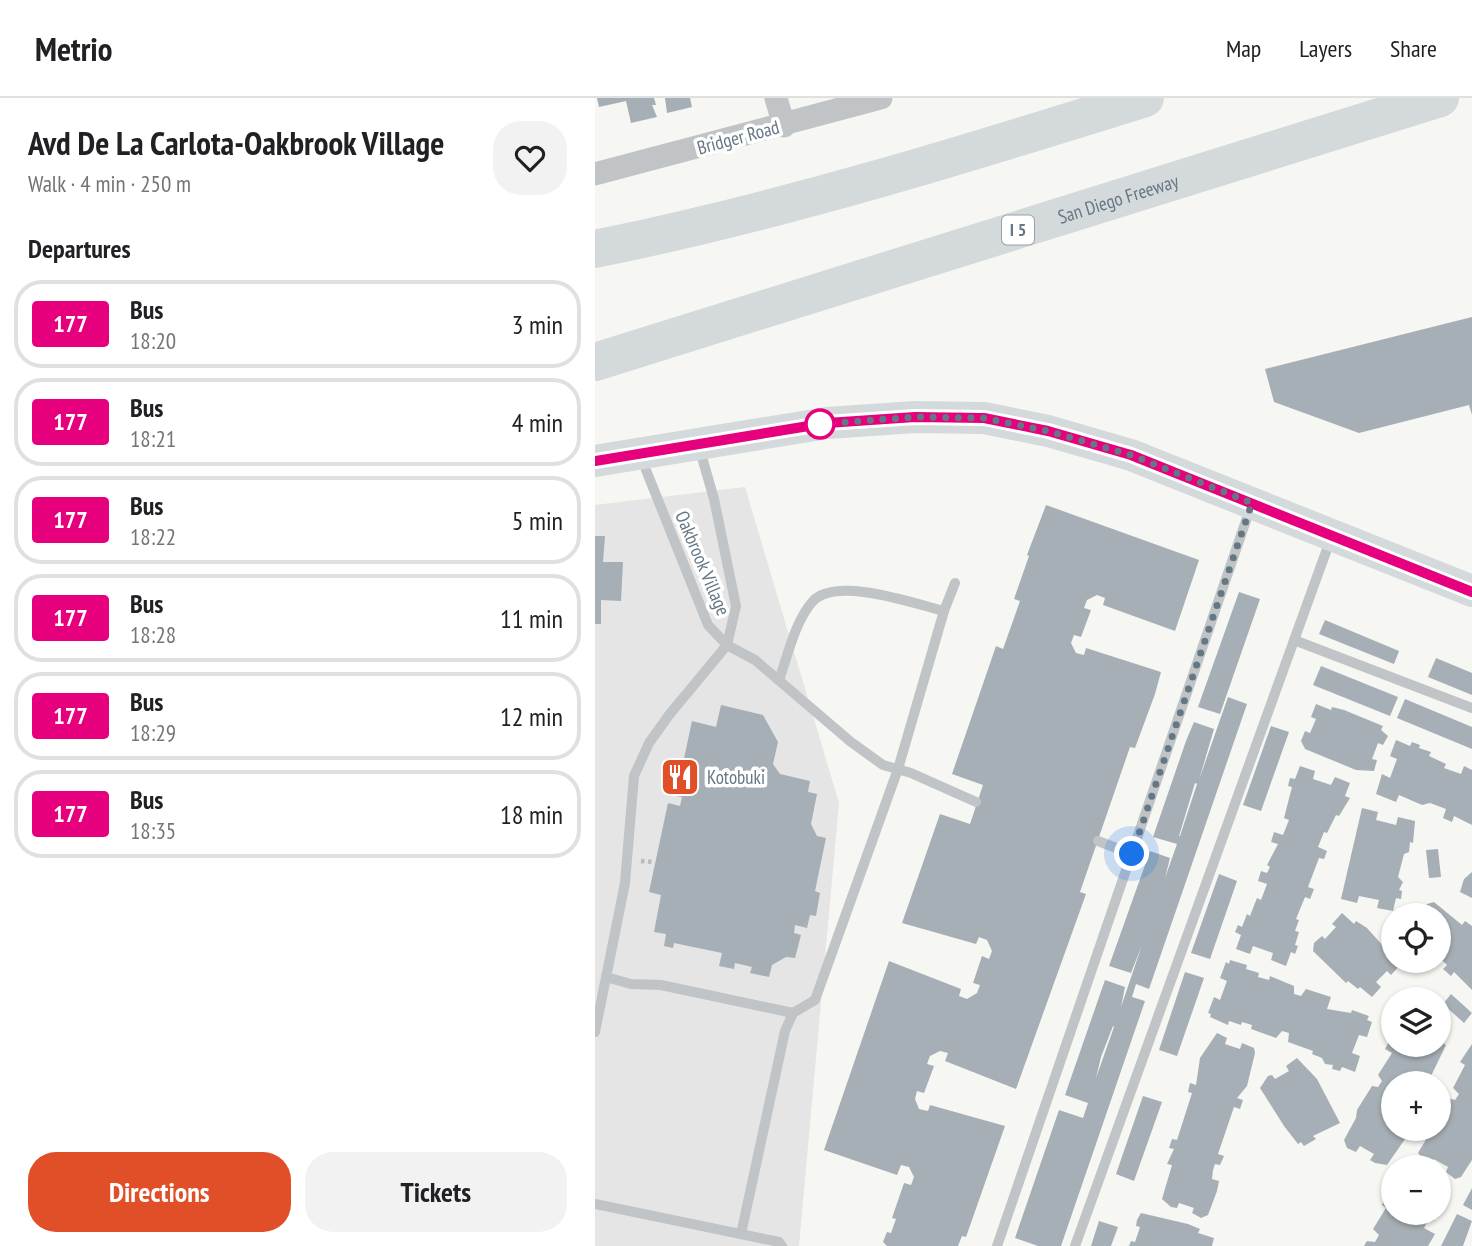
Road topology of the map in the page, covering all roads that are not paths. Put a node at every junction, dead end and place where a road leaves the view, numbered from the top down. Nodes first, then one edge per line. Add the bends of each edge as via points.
1 (776, 98) edge
2 (881, 98) edge
3 (1145, 98) edge
4 (1440, 98) edge
5 (784, 126) junction
6 (595, 174) edge
7 (595, 249) edge
8 (595, 362) edge
9 (697, 443) junction
10 (639, 453) junction
11 (595, 461) edge
12 (1252, 503) junction
13 (1332, 535) junction
14 (955, 583) dead end
15 (1472, 592) edge
16 (944, 611) junction
17 (1294, 640) junction
18 (727, 645) junction
19 (779, 680) junction
20 (1472, 708) edge
21 (898, 769) junction
22 (976, 803) dead end
23 (1098, 841) dead end
24 (1132, 854) junction
25 (606, 977) junction
26 (793, 1013) junction
27 (595, 1032) edge
28 (595, 1203) edge
29 (741, 1234) junction
30 (782, 1246) edge
31 (997, 1246) edge
32 (1075, 1246) edge

1 - 5 street
2 - 5 street, Bridger Road
3 - 7 highway via 922,167 696,228
4 - 8 highway, San Diego Freeway / I 5
5 - 6 street, Bridger Road
9 - 10 main road
9 - 12 main road via 827,423 984,418 1131,455
9 - 18 lane, Oakbrook Village via 714,499 736,606
10 - 11 main road
10 - 18 lane, Oakbrook Village via 708,625
12 - 13 main road
12 - 24 lane
13 - 15 main road
13 - 17 lane
14 - 16 lane
16 - 19 lane via 878,593 839,592 815,598
16 - 21 lane
17 - 20 lane
17 - 32 lane
18 - 19 lane
18 - 25 lane via 649,743 634,776 625,883
19 - 21 lane via 851,742 883,765
21 - 22 lane
21 - 26 lane via 815,1000
23 - 24 lane
24 - 31 lane
25 - 26 lane
25 - 27 lane
26 - 29 lane via 785,1031
28 - 29 lane
29 - 30 lane

